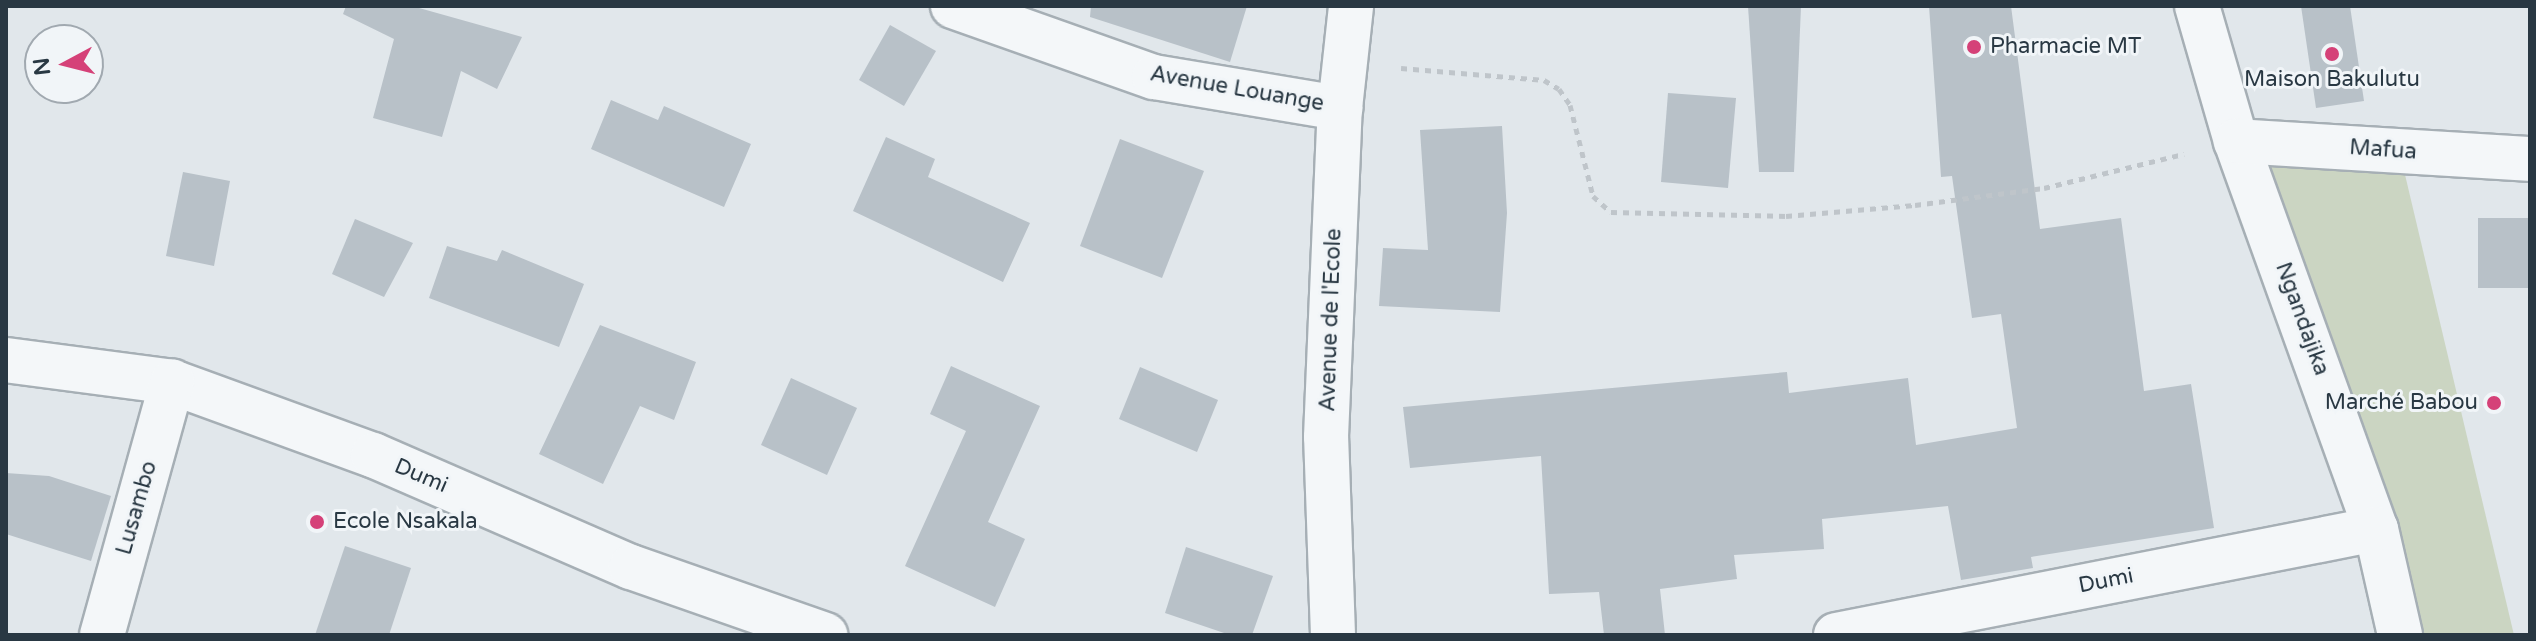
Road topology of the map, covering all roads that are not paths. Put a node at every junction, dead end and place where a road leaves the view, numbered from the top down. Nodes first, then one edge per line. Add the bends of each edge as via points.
1 (953, 6) edge
2 (1351, 6) edge
3 (2197, 6) edge
4 (1340, 108) junction
5 (2236, 141) junction
6 (2530, 159) edge
7 (6, 360) edge
8 (172, 382) junction
9 (2376, 529) junction
10 (102, 635) edge
11 (825, 635) edge
12 (1333, 635) edge
13 (1836, 635) edge
14 (2400, 635) edge

1 - 4 street, Avenue Louange via 1154,77
2 - 4 street, Avenue de l'Ecole
3 - 5 street, Ngandajika
4 - 12 street, Avenue de l'Ecole via 1326,437
5 - 6 street, Mafua
5 - 9 street, Ngandajika
7 - 8 street, Dumi
8 - 10 street, Lusambo
8 - 11 street, Dumi via 373,455 631,567
9 - 13 street, Dumi
9 - 14 street, Ngandajika

